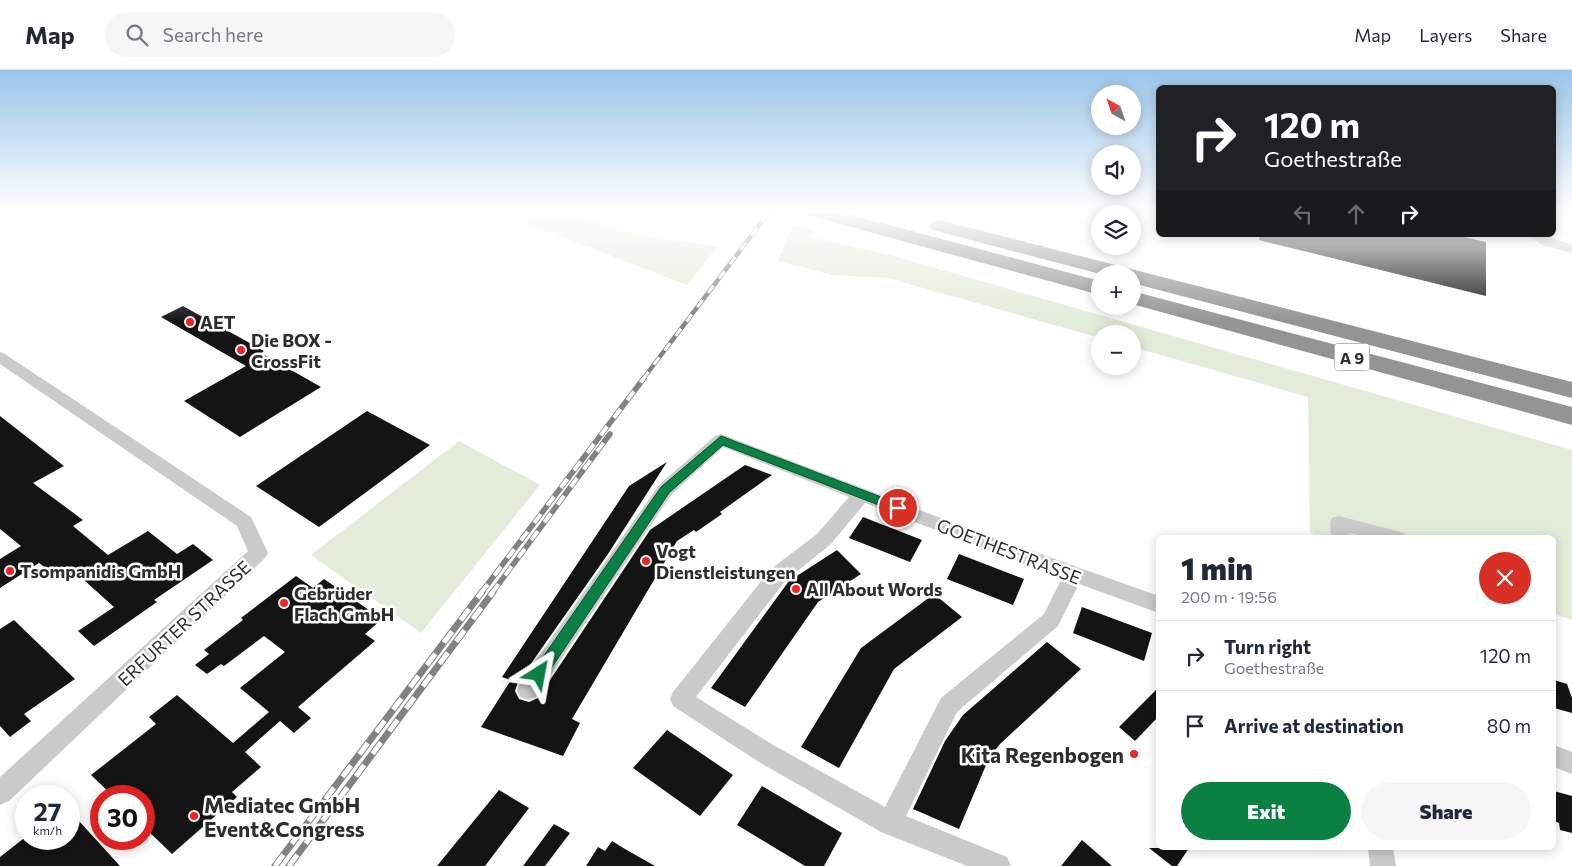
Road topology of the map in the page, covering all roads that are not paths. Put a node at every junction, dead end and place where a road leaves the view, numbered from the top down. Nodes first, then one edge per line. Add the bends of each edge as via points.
1 (952, 248) edge
2 (1026, 248) edge
3 (1091, 265) edge
4 (1141, 278) edge
5 (1091, 286) edge
6 (1141, 299) edge
7 (0, 357) edge
8 (1572, 390) edge
9 (1572, 416) edge
10 (862, 494) junction
11 (1341, 535) edge
12 (1385, 535) edge
13 (1073, 575) junction
14 (1156, 603) edge
15 (528, 690) dead end
16 (1556, 757) edge
17 (1572, 763) edge
18 (0, 793) edge
19 (890, 823) junction
20 (1381, 850) edge
21 (998, 866) edge
22 (1383, 866) edge

1 - 5 highway
2 - 3 highway
4 - 8 highway, A 9
6 - 9 highway, A 9
7 - 18 street, ERFURTER STRASSE via 244,522 258,553
10 - 13 street, GOETHESTRASSE
10 - 15 street, GOETHESTRASSE via 721,440 665,490
10 - 19 street via 824,539 778,575 681,699 824,788
11 - 12 street via 1339,523
13 - 14 street, GOETHESTRASSE
13 - 19 street via 1051,620 949,705
16 - 17 street
19 - 21 street
20 - 22 street

